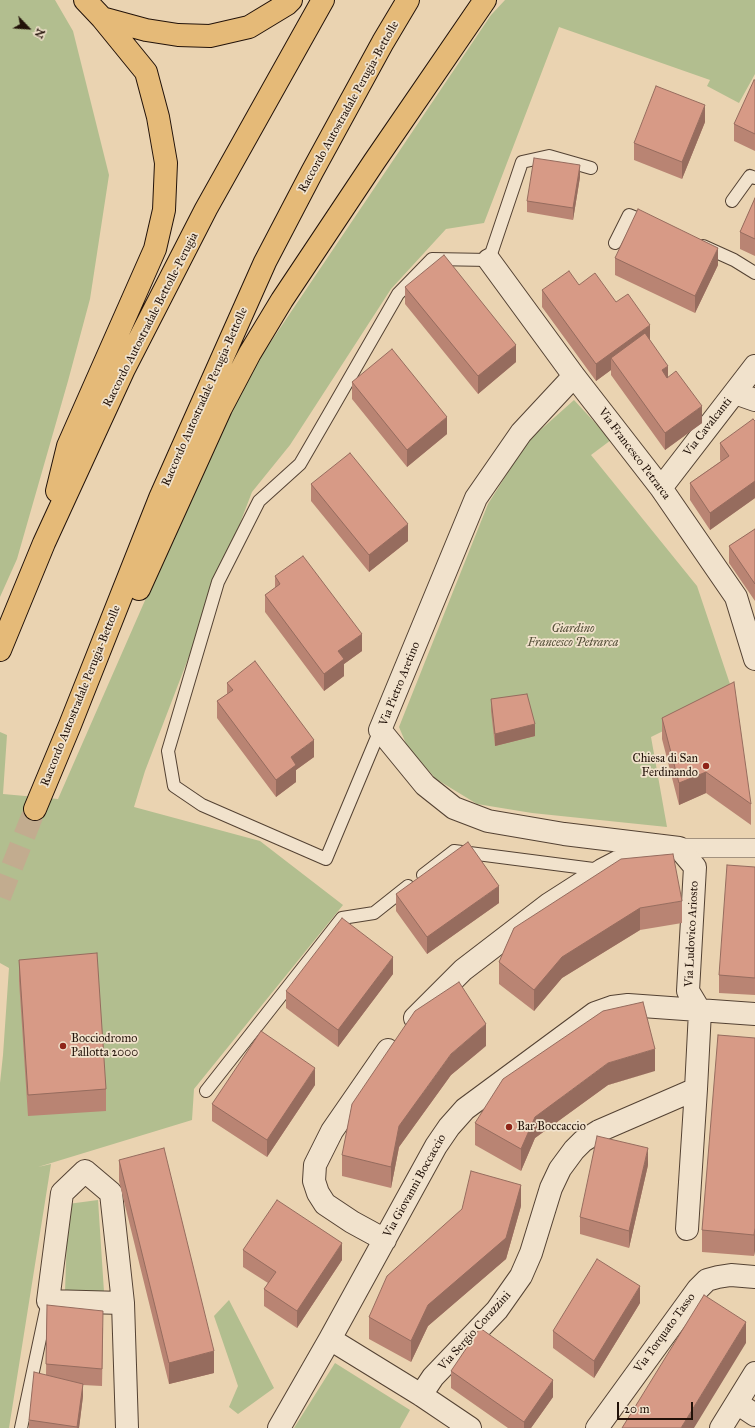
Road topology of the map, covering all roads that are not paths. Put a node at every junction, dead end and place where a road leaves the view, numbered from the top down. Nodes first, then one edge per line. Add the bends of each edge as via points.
1 (85, 0) edge
2 (291, 0) edge
3 (323, 0) edge
4 (408, 0) edge
5 (485, 0) edge
6 (102, 18) junction
7 (591, 168) dead end
8 (755, 178) edge
9 (732, 201) dead end
10 (657, 227) edge
11 (692, 242) edge
12 (615, 243) dead end
13 (489, 260) junction
14 (755, 273) edge
15 (755, 366) edge
16 (574, 376) junction
17 (745, 396) edge
18 (661, 488) junction
19 (44, 543) junction
20 (0, 650) edge
21 (755, 659) edge
22 (70, 725) junction
23 (380, 730) junction
24 (34, 809) tunnel mouth
25 (650, 845) junction
26 (679, 848) junction
27 (755, 848) edge
28 (602, 870) junction
29 (700, 1010) junction
30 (755, 1014) edge
31 (696, 1089) junction
32 (206, 1091) dead end
33 (687, 1228) dead end
34 (385, 1240) junction
35 (755, 1277) edge
36 (48, 1301) junction
37 (123, 1303) junction
38 (330, 1339) junction
39 (755, 1373) edge
40 (421, 1395) junction
41 (737, 1404) junction
42 (755, 1415) edge
43 (21, 1428) edge
44 (127, 1428) edge
45 (279, 1428) edge
46 (470, 1428) edge
47 (598, 1428) edge
48 (721, 1428) edge

1 - 6 highway
2 - 6 highway via 249,26 210,36 146,30
3 - 19 highway, Raccordo Autostradale Bettolle-Perugia via 206,210 124,369
4 - 22 highway, Raccordo Autostradale Perugia-Bettolle via 312,172 266,262 160,498
5 - 22 highway via 282,300 250,353 221,408 115,642
6 - 19 highway via 146,72 158,117 166,163 164,210 155,248 68,446
7 - 13 lane via 549,156 522,162
8 - 9 lane via 750,176
10 - 12 lane via 629,215
11 - 14 lane via 734,260
13 - 16 street, Via Francesco Petrarca
13 - 23 lane via 432,259 398,294 300,464 259,501 218,582 201,638 168,751 174,786 202,805 326,859
15 - 17 street, Via Cavalcanti
16 - 18 street, Via Francesco Petrarca
16 - 23 street, Via Pietro Aretino via 521,433 476,498
17 - 18 street, Via Cavalcanti
18 - 21 street, Via Francesco Petrarca via 736,597
19 - 20 highway, Raccordo Autostradale Bettolle-Perugia
22 - 24 highway, Raccordo Autostradale Perugia-Bettolle
23 - 25 street, Via Pietro Aretino via 425,786 454,808 488,821
25 - 26 street
25 - 28 street
26 - 27 street
26 - 29 street, Via Ludovico Ariosto via 695,867 688,991
28 - 32 lane via 454,851 374,912 342,918
28 - 34 street via 549,904 463,970 400,1034 332,1131 314,1171 318,1193 326,1204
29 - 30 street, Via Giovanni Boccaccio
29 - 31 street
29 - 34 street, Via Giovanni Boccaccio via 628,1005 595,1013 465,1109 449,1127 423,1169
31 - 33 street
31 - 40 street, Via Sergio Corazzini via 599,1131 574,1150 560,1169 551,1188 532,1252 521,1276 497,1310 433,1377
34 - 38 street, Via Giovanni Boccaccio
35 - 47 street, Via Torquato Tasso via 718,1276 707,1280 698,1288
36 - 37 street
36 - 37 street via 62,1193 85,1171 111,1193
36 - 43 lane
37 - 44 street
38 - 40 street
38 - 45 street, Via Giovanni Boccaccio
39 - 41 street
40 - 46 street
41 - 42 street
41 - 48 street

